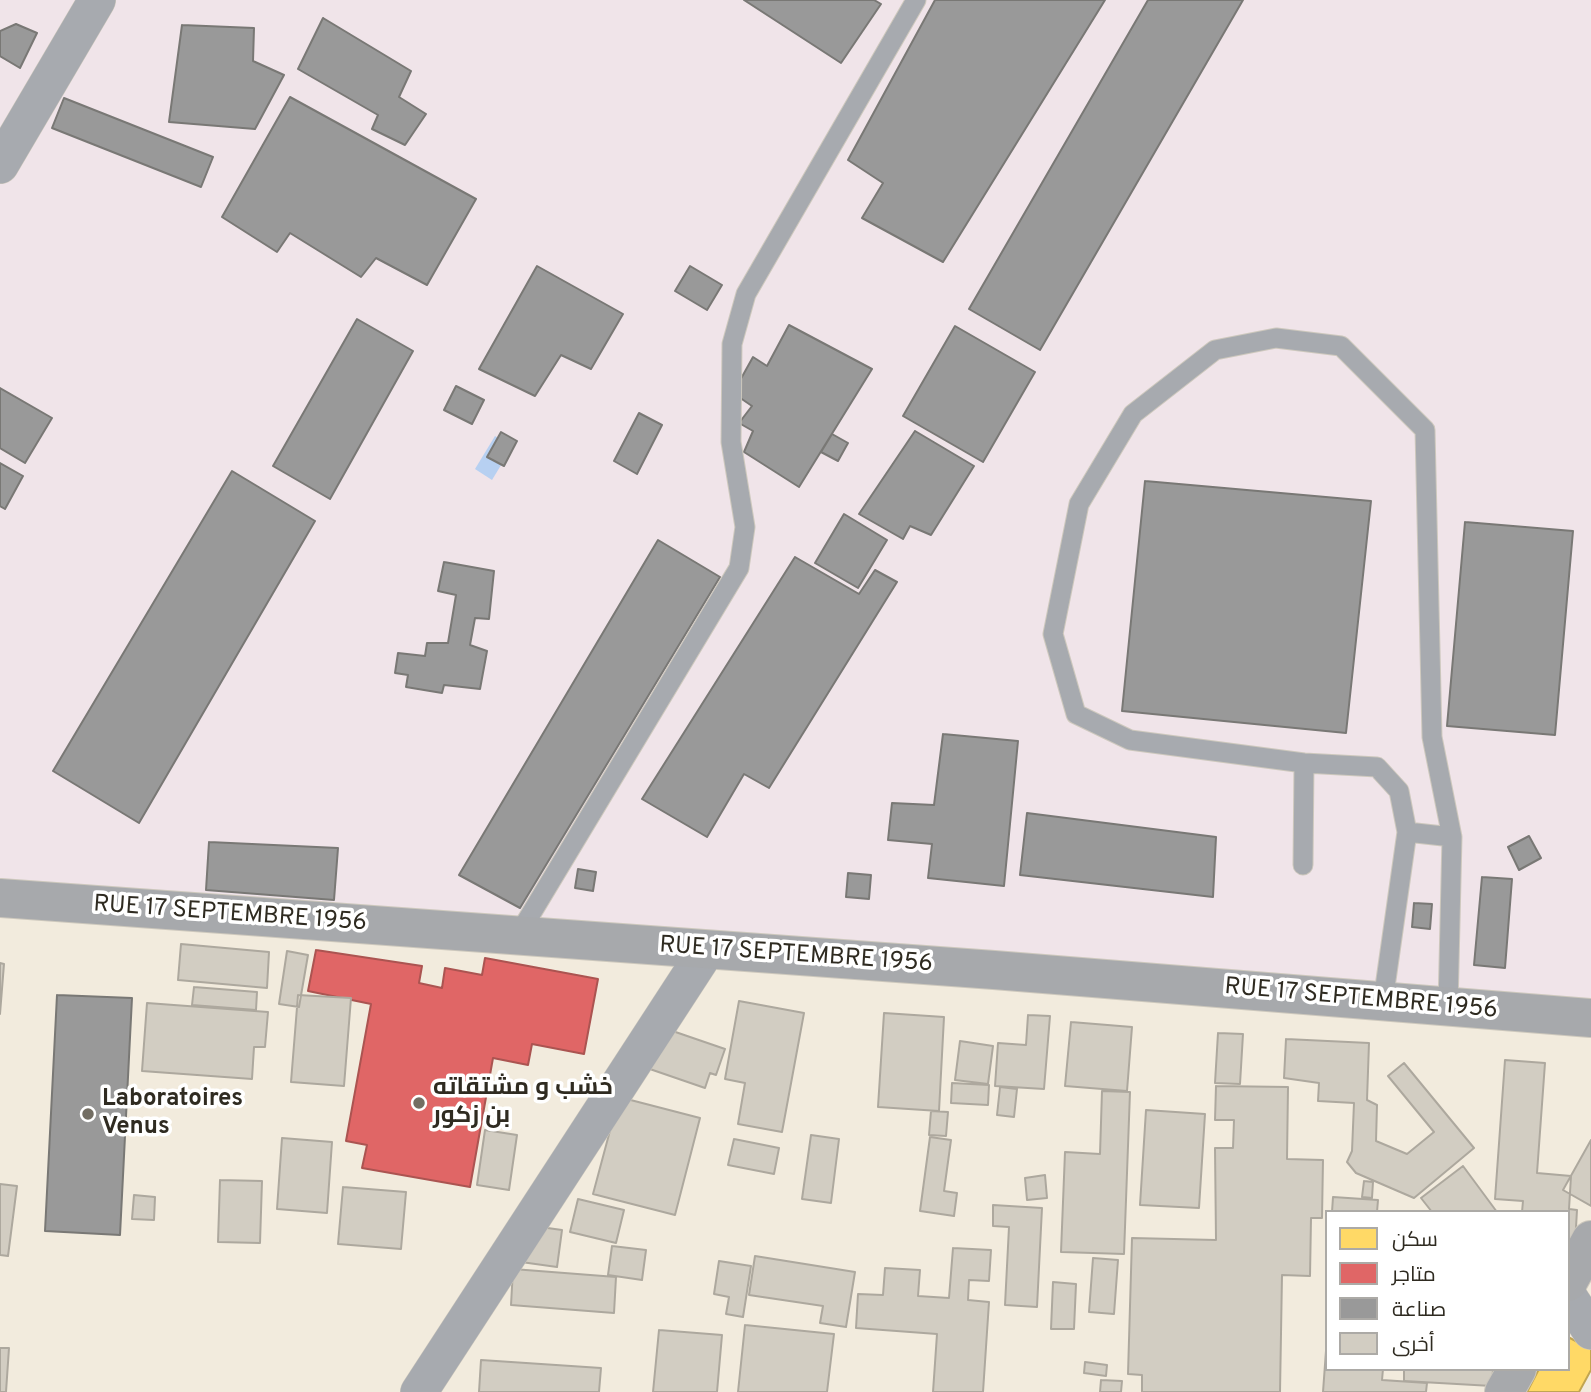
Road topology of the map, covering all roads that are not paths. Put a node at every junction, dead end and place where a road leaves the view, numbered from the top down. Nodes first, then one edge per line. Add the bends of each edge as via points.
1 (97, 0) edge
2 (916, 0) edge
3 (4, 149) edge
4 (1304, 763) junction
5 (1407, 832) junction
6 (1452, 837) junction
7 (1303, 865) dead end
8 (0, 898) edge
9 (517, 937) junction
10 (706, 951) junction
11 (1383, 1001) junction
12 (1448, 1007) junction
13 (1591, 1018) edge
14 (1591, 1240) edge
15 (1570, 1278) edge
16 (1570, 1299) edge
17 (1591, 1331) edge
18 (1516, 1371) edge
19 (419, 1392) edge
20 (1504, 1392) edge

1 - 3 street
2 - 9 lane via 746,295 732,344 731,442 745,527 738,568
4 - 5 lane via 1377,767 1399,791
4 - 6 lane via 1130,740 1076,715 1053,634 1079,505 1133,414 1215,350 1276,338 1341,346 1425,430 1432,737
4 - 7 lane
5 - 6 lane
5 - 11 lane
6 - 12 lane
8 - 9 main road, RUE 17 SEPTEMBRE 1956
9 - 10 main road, RUE 17 SEPTEMBRE 1956
10 - 11 main road, RUE 17 SEPTEMBRE 1956
10 - 19 street
11 - 12 main road, RUE 17 SEPTEMBRE 1956
12 - 13 main road, RUE 17 SEPTEMBRE 1956
14 - 15 main road
16 - 17 street
18 - 20 main road

